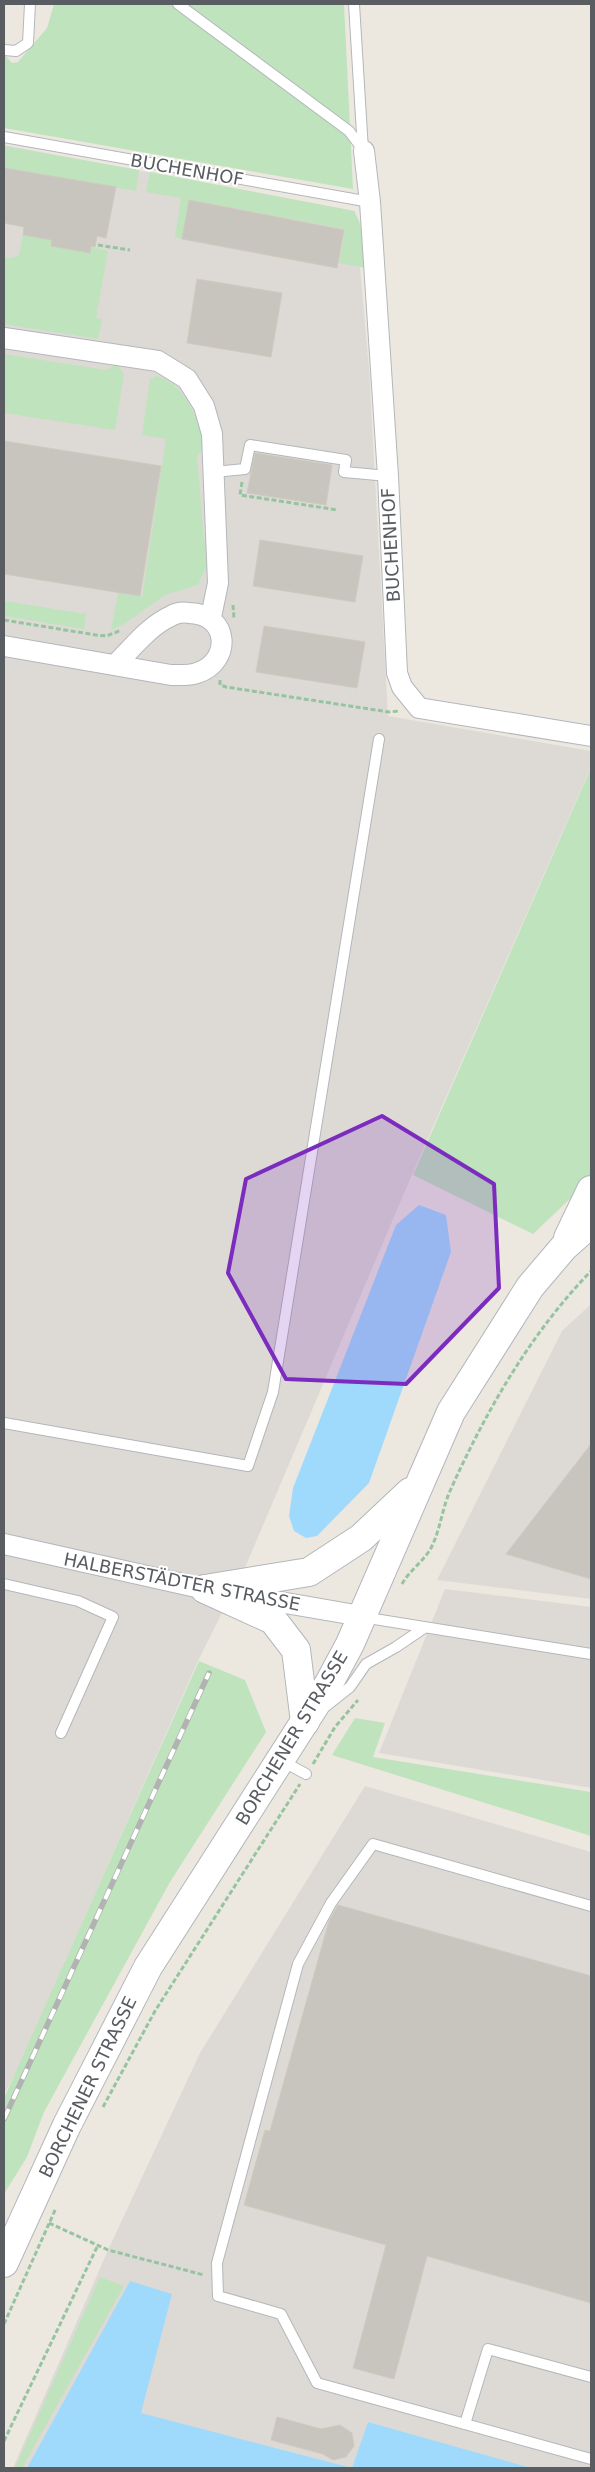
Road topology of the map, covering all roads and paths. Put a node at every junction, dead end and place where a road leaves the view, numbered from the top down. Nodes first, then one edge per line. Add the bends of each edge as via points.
1 (30, 4) edge
2 (178, 4) edge
3 (354, 4) edge
4 (4, 50) edge
5 (4, 137) edge
6 (364, 151) junction
7 (370, 202) junction
8 (98, 244) dead end
9 (130, 250) dead end
10 (4, 338) edge
11 (245, 469) junction
12 (214, 472) junction
13 (388, 476) junction
14 (338, 510) dead end
15 (233, 601) dead end
16 (211, 617) junction
17 (234, 620) dead end
18 (4, 646) edge
19 (116, 664) junction
20 (226, 687) dead end
21 (419, 708) junction
22 (591, 736) edge
23 (379, 738) dead end
24 (591, 1190) edge
25 (591, 1223) edge
26 (564, 1247) junction
27 (4, 1423) edge
28 (419, 1484) junction
29 (4, 1544) edge
30 (4, 1584) edge
31 (205, 1589) junction
32 (361, 1616) junction
33 (424, 1628) junction
34 (591, 1654) edge
35 (306, 1722) junction
36 (60, 1733) dead end
37 (281, 1760) junction
38 (306, 1774) dead end
39 (591, 1906) edge
40 (49, 2223) dead end
41 (98, 2245) junction
42 (4, 2263) edge
43 (218, 2277) junction
44 (591, 2378) edge
45 (465, 2424) junction
46 (4, 2442) edge
47 (591, 2459) edge

1 - 4 lane via 28,43 16,51
2 - 6 lane via 349,131
3 - 6 lane
5 - 7 lane, BUCHENHOF
6 - 7 street, BUCHENHOF
7 - 13 street, BUCHENHOF
8 - 9 path
10 - 12 street via 158,361 174,370 187,379 204,406 212,434
11 - 12 lane
11 - 13 lane via 250,445 346,460 344,472
11 - 14 path via 240,495
12 - 16 street via 218,583
13 - 21 street, BUCHENHOF via 397,673 402,687
15 - 17 path
16 - 19 street via 193,613 171,615
16 - 19 street via 222,642 215,662 199,673 171,675
18 - 19 street
20 - 21 path via 390,712
21 - 22 street
23 - 27 lane via 273,1392 248,1466
24 - 26 main road
25 - 26 main road, BORCHENER STRASSE
26 - 28 main road, BORCHENER STRASSE via 530,1287 451,1412
28 - 31 main road via 361,1538 308,1572
28 - 32 main road, BORCHENER STRASSE
29 - 31 street, HALBERSTÄDTER STRASSE
30 - 36 lane via 78,1601 113,1617
31 - 32 street, HALBERSTÄDTER STRASSE
31 - 35 main road via 273,1620 296,1650
32 - 33 lane
32 - 35 main road, BORCHENER STRASSE
33 - 34 lane
33 - 35 lane via 366,1664 350,1687
35 - 37 main road, BORCHENER STRASSE
37 - 38 lane
37 - 42 main road, BORCHENER STRASSE via 148,1968 67,2125
39 - 43 lane via 373,1844 331,1903 298,1964 217,2264
40 - 41 path
41 - 43 path
41 - 46 path
43 - 45 lane via 218,2296 281,2314 317,2383
44 - 45 lane via 488,2349
45 - 47 lane

